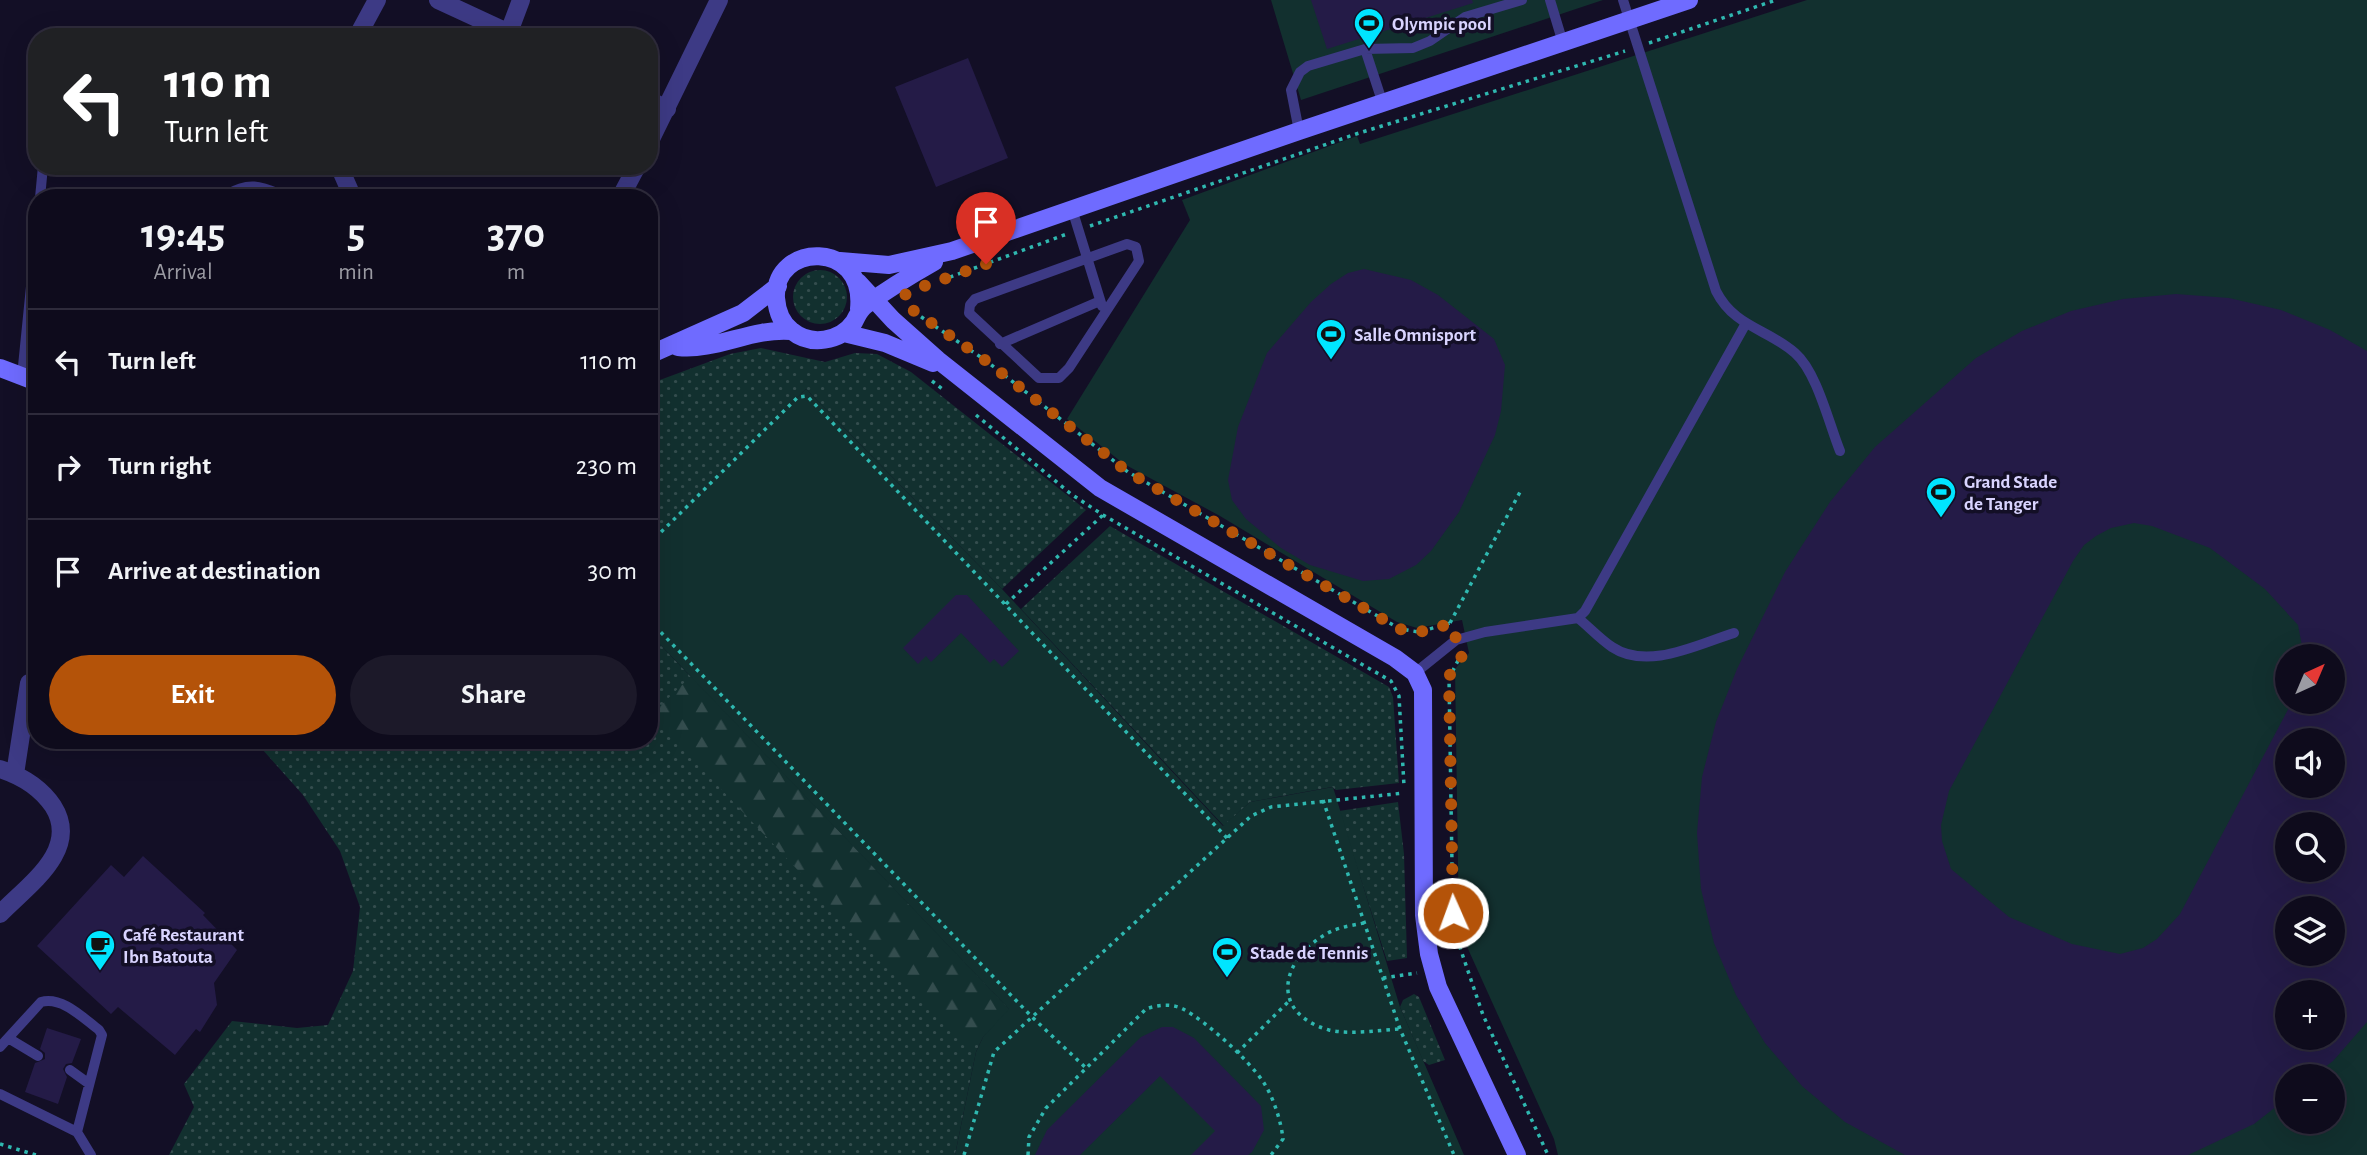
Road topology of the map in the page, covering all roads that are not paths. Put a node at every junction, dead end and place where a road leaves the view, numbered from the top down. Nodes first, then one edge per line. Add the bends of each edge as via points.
1 (377, 0) edge
2 (438, 0) edge
3 (520, 0) edge
4 (719, 0) edge
5 (1522, 0) edge
6 (1550, 0) edge
7 (1623, 0) edge
8 (1689, 0) edge
9 (1628, 20) junction
10 (363, 28) edge
11 (499, 28) edge
12 (515, 28) edge
13 (1563, 43) junction
14 (1364, 49) junction
15 (658, 104) edge
16 (1382, 104) junction
17 (667, 109) junction
18 (658, 126) edge
19 (1299, 131) junction
20 (1072, 209) junction
21 (952, 251) junction
22 (1087, 259) junction
23 (840, 261) junction
24 (778, 286) junction
25 (1100, 301) junction
26 (866, 304) junction
27 (1104, 313) junction
28 (1745, 325) junction
29 (791, 331) junction
30 (844, 332) junction
31 (1000, 344) junction
32 (674, 346) junction
33 (658, 352) edge
34 (0, 368) edge
35 (28, 378) edge
36 (961, 378) junction
37 (1840, 451) dead end
38 (1578, 618) junction
39 (1734, 633) dead end
40 (1415, 673) junction
41 (28, 687) edge
42 (8, 771) edge
43 (0, 914) edge
44 (8, 1038) junction
45 (0, 1047) edge
46 (38, 1056) dead end
47 (70, 1070) dead end
48 (88, 1083) junction
49 (0, 1094) edge
50 (77, 1132) junction
51 (91, 1155) edge
52 (1517, 1155) edge

1 - 10 street
2 - 11 street
3 - 12 street
4 - 17 street
5 - 14 lane via 1465,17 1413,48
6 - 13 lane
7 - 9 lane
8 - 9 street
9 - 13 street
9 - 28 lane via 1716,291 1728,311
13 - 16 street
14 - 16 lane
14 - 19 lane via 1317,62 1300,72 1290,100
15 - 17 street
16 - 19 street
17 - 18 street
19 - 20 street
20 - 21 street
20 - 22 lane
21 - 23 street via 889,265
21 - 26 street
22 - 25 lane
22 - 27 lane via 1127,244 1139,251 1139,261
22 - 31 lane via 972,302 971,317
23 - 24 street via 827,256 799,260 788,268
23 - 26 street via 858,282
24 - 29 street via 776,307
24 - 32 street via 743,313
25 - 27 lane
25 - 31 lane
26 - 30 street
26 - 36 street
27 - 31 lane via 1059,378 1039,378
28 - 37 lane via 1803,361
28 - 38 lane
29 - 30 street via 817,341
29 - 32 street via 772,329 703,346
30 - 36 street via 905,350
32 - 33 street
34 - 35 street
36 - 40 street via 1112,496
38 - 39 lane via 1612,647 1643,657
38 - 40 lane via 1456,640
40 - 52 street via 1423,690 1423,915 1429,954 1438,987
41 - 42 street
42 - 43 street via 49,801 60,817 62,835 53,859
44 - 45 lane
44 - 46 lane
44 - 48 lane via 41,1002 57,1001 101,1032
47 - 48 lane
48 - 50 lane
49 - 50 lane
50 - 51 lane

